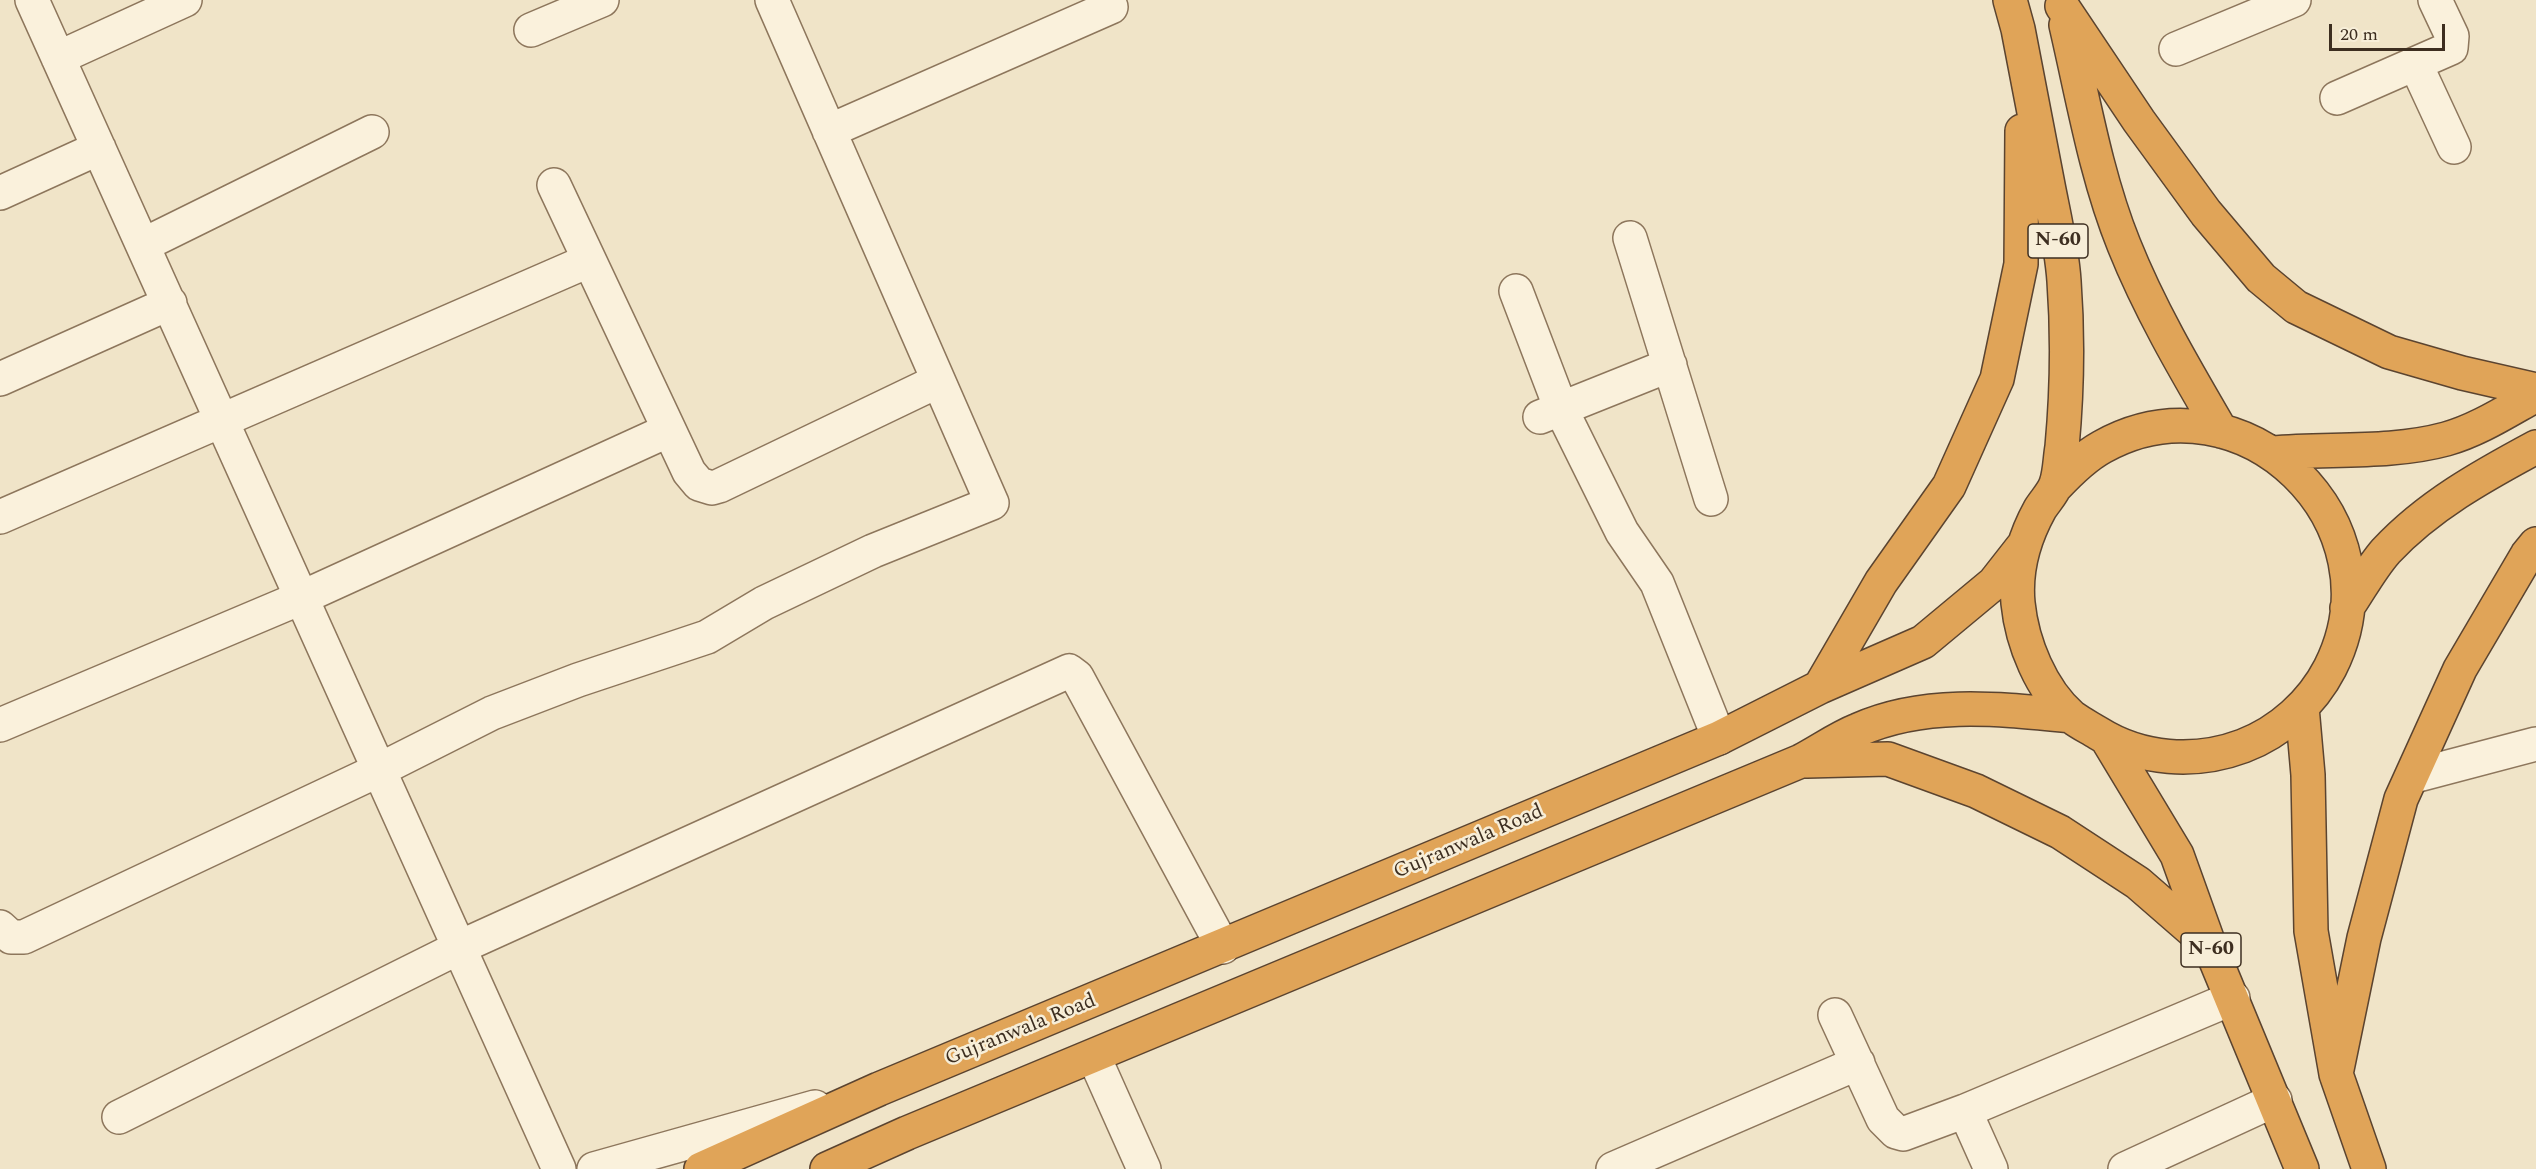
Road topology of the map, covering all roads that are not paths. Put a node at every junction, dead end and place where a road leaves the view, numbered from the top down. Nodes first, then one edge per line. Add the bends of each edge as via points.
1 (32, 0) edge
2 (185, 0) edge
3 (602, 0) edge
4 (772, 0) edge
5 (2294, 0) edge
6 (2435, 0) edge
7 (2062, 3) edge
8 (1111, 7) dead end
9 (2014, 15) edge
10 (531, 30) dead end
11 (2176, 49) dead end
12 (58, 58) junction
13 (2416, 65) junction
14 (2337, 98) dead end
15 (829, 130) junction
16 (372, 132) dead end
17 (2454, 147) dead end
18 (99, 148) junction
19 (554, 185) dead end
20 (0, 193) edge
21 (1630, 238) dead end
22 (143, 245) junction
23 (588, 261) junction
24 (1516, 291) dead end
25 (170, 303) junction
26 (1670, 365) junction
27 (0, 379) edge
28 (938, 381) junction
29 (2536, 392) edge
30 (1550, 412) junction
31 (223, 420) junction
32 (667, 431) junction
33 (2221, 431) junction
34 (2536, 447) edge
35 (2272, 453) junction
36 (2056, 486) junction
37 (1711, 499) dead end
38 (0, 517) edge
39 (2025, 544) junction
40 (2536, 544) edge
41 (303, 597) junction
42 (2347, 608) junction
43 (1820, 687) junction
44 (2302, 707) junction
45 (2071, 716) junction
46 (0, 725) edge
47 (1719, 738) junction
48 (2107, 738) junction
49 (2536, 744) edge
50 (1802, 761) junction
51 (381, 769) junction
52 (2414, 776) junction
53 (0, 927) edge
54 (2209, 944) junction
55 (460, 947) junction
56 (1223, 947) junction
57 (2233, 998) junction
58 (1835, 1015) dead end
59 (1094, 1057) junction
60 (1857, 1063) junction
61 (2336, 1074) junction
62 (879, 1089) junction
63 (2275, 1100) junction
64 (1965, 1111) junction
65 (119, 1117) dead end
66 (907, 1133) junction
67 (559, 1169) edge
68 (594, 1169) edge
69 (701, 1169) edge
70 (827, 1169) edge
71 (858, 1169) edge
72 (1144, 1169) edge
73 (1614, 1169) edge
74 (1991, 1169) edge
75 (2125, 1169) edge
76 (2302, 1169) edge
77 (2369, 1169) edge

1 - 12 street
2 - 12 street
3 - 10 street
4 - 15 street
5 - 11 street
6 - 13 street via 2453,44
7 - 29 highway via 2206,213 2261,278 2296,307 2389,352
7 - 33 highway, N-60 via 2105,184 2124,245 2179,358
8 - 15 street
9 - 36 highway, N-60 via 2064,280 2065,399
9 - 43 highway via 2022,146 2021,264 1997,379 1949,486 1881,582
12 - 18 street
13 - 14 street
13 - 17 street
15 - 28 street
16 - 22 street
18 - 20 street
18 - 22 street
19 - 23 street
21 - 26 street
22 - 25 street
23 - 31 street
23 - 32 street
24 - 30 street
25 - 27 street
25 - 31 street
26 - 30 street
26 - 37 street
28 - 32 street via 712,488 693,479
28 - 51 street via 992,503 873,551 764,603 707,637 492,713
29 - 35 highway via 2482,425 2445,439
30 - 47 street via 1622,532 1658,583
31 - 38 street
31 - 41 street
32 - 41 street
33 - 35 highway
33 - 36 highway via 2170,428 2131,435 2078,464
34 - 42 highway via 2477,478 2421,518 2385,553
35 - 42 highway via 2311,487 2337,532 2348,582
36 - 39 highway via 2032,523
39 - 43 highway, Gujranwala Road via 1994,583 1923,642
39 - 45 highway via 2019,572 2022,629 2045,683
40 - 52 highway via 2460,669
41 - 46 street
41 - 51 street
42 - 44 highway via 2333,662
43 - 47 highway, Gujranwala Road
44 - 48 highway via 2251,743 2210,755 2168,757
44 - 61 highway via 2311,931
45 - 48 highway
45 - 50 highway via 1942,709 1903,715 1858,730
47 - 56 highway, Gujranwala Road
48 - 54 highway, N-60 via 2177,855
49 - 52 street
50 - 54 highway via 1888,759 1976,791 2060,832 2109,864
50 - 59 highway
51 - 53 street via 24,937 11,937
51 - 55 street
52 - 61 highway via 2401,799 2364,938
54 - 57 highway, N-60
55 - 56 street via 1069,671 1077,677
55 - 65 street
55 - 67 street
56 - 62 highway, Gujranwala Road
57 - 63 highway, N-60
57 - 64 street
58 - 60 street
59 - 66 highway
59 - 72 street
60 - 64 street via 1883,1119 1896,1132 1915,1131
60 - 73 street
61 - 77 highway
62 - 68 street, Gujranwala Road
62 - 69 highway, Gujranwala Road
63 - 75 street
63 - 76 highway, N-60
64 - 74 street
66 - 70 highway
66 - 71 street

